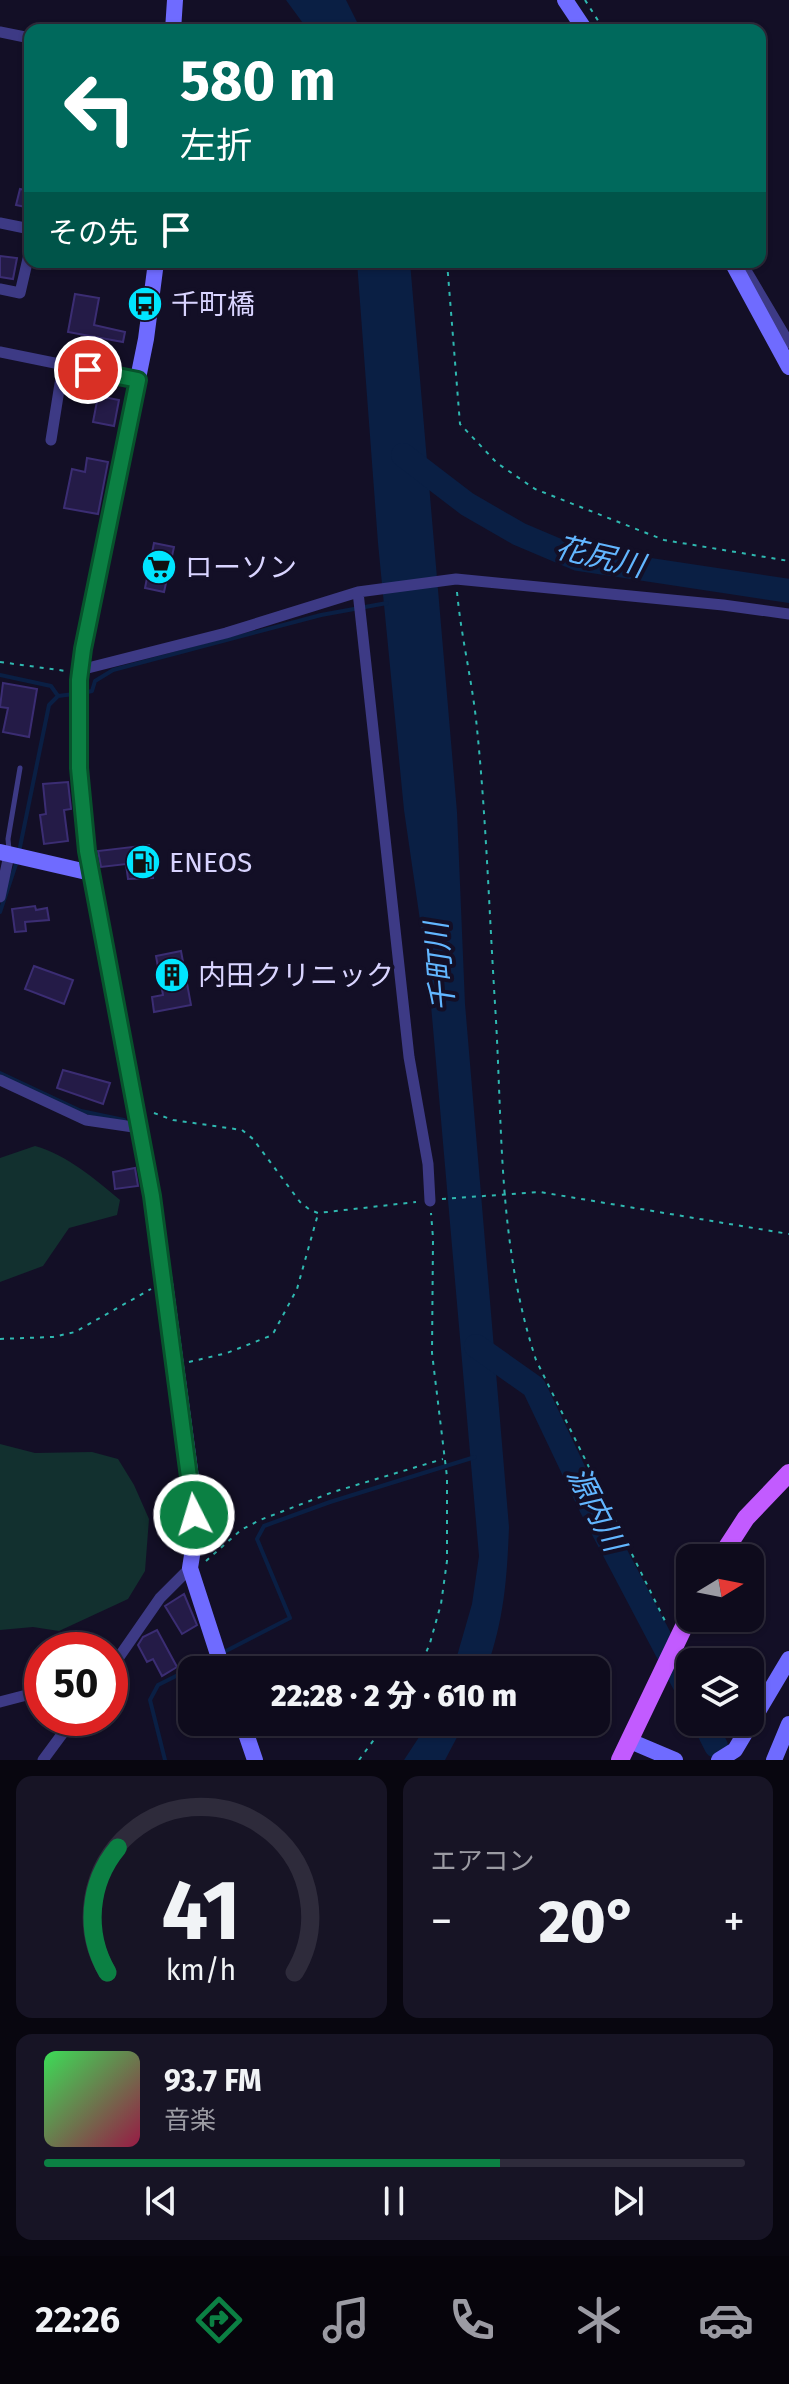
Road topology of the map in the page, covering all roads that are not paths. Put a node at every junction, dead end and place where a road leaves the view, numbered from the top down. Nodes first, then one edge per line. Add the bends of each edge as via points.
1 (175, 0) edge
2 (565, 0) edge
3 (573, 0) edge
4 (173, 24) edge
5 (581, 24) edge
6 (589, 24) edge
7 (0, 32) edge
8 (24, 37) edge
9 (0, 223) edge
10 (24, 228) edge
11 (26, 268) edge
12 (155, 268) edge
13 (735, 268) edge
14 (745, 268) edge
15 (0, 289) edge
16 (789, 343) edge
17 (0, 352) edge
18 (63, 365) junction
19 (789, 367) edge
20 (138, 380) junction
21 (51, 440) dead end
22 (358, 592) junction
23 (789, 614) edge
24 (79, 675) junction
25 (20, 768) dead end
26 (11, 855) edge
27 (91, 873) junction
28 (0, 897) edge
29 (0, 1080) edge
30 (140, 1128) junction
31 (432, 1201) road end
32 (789, 1473) edge
33 (729, 1544) edge
34 (190, 1568) junction
35 (681, 1632) edge
36 (128, 1644) edge
37 (219, 1656) edge
38 (789, 1659) edge
39 (24, 1696) edge
40 (0, 1702) edge
41 (789, 1724) edge
42 (61, 1736) edge
43 (247, 1736) edge
44 (630, 1741) junction
45 (43, 1760) edge
46 (255, 1760) edge
47 (620, 1760) edge
48 (675, 1760) edge
49 (719, 1760) edge
50 (774, 1760) edge

1 - 4 main road
2 - 5 main road
3 - 6 street
7 - 8 street
9 - 10 street
11 - 15 street via 20,293
12 - 20 main road
13 - 19 main road
14 - 16 street
17 - 18 street
18 - 20 street
18 - 21 street
20 - 24 main road
22 - 23 street via 451,579
22 - 24 street
22 - 31 street via 409,1057
24 - 27 main road via 79,768
25 - 26 lane via 8,839
26 - 27 main road
26 - 28 street
27 - 30 main road
29 - 30 street via 86,1120
30 - 34 main road via 194,1515
32 - 33 main road
34 - 36 street via 160,1598
34 - 37 main road
35 - 44 main road
38 - 49 main road via 735,1750
39 - 40 street
41 - 50 main road
42 - 45 street
43 - 46 main road
44 - 47 main road
44 - 48 main road

